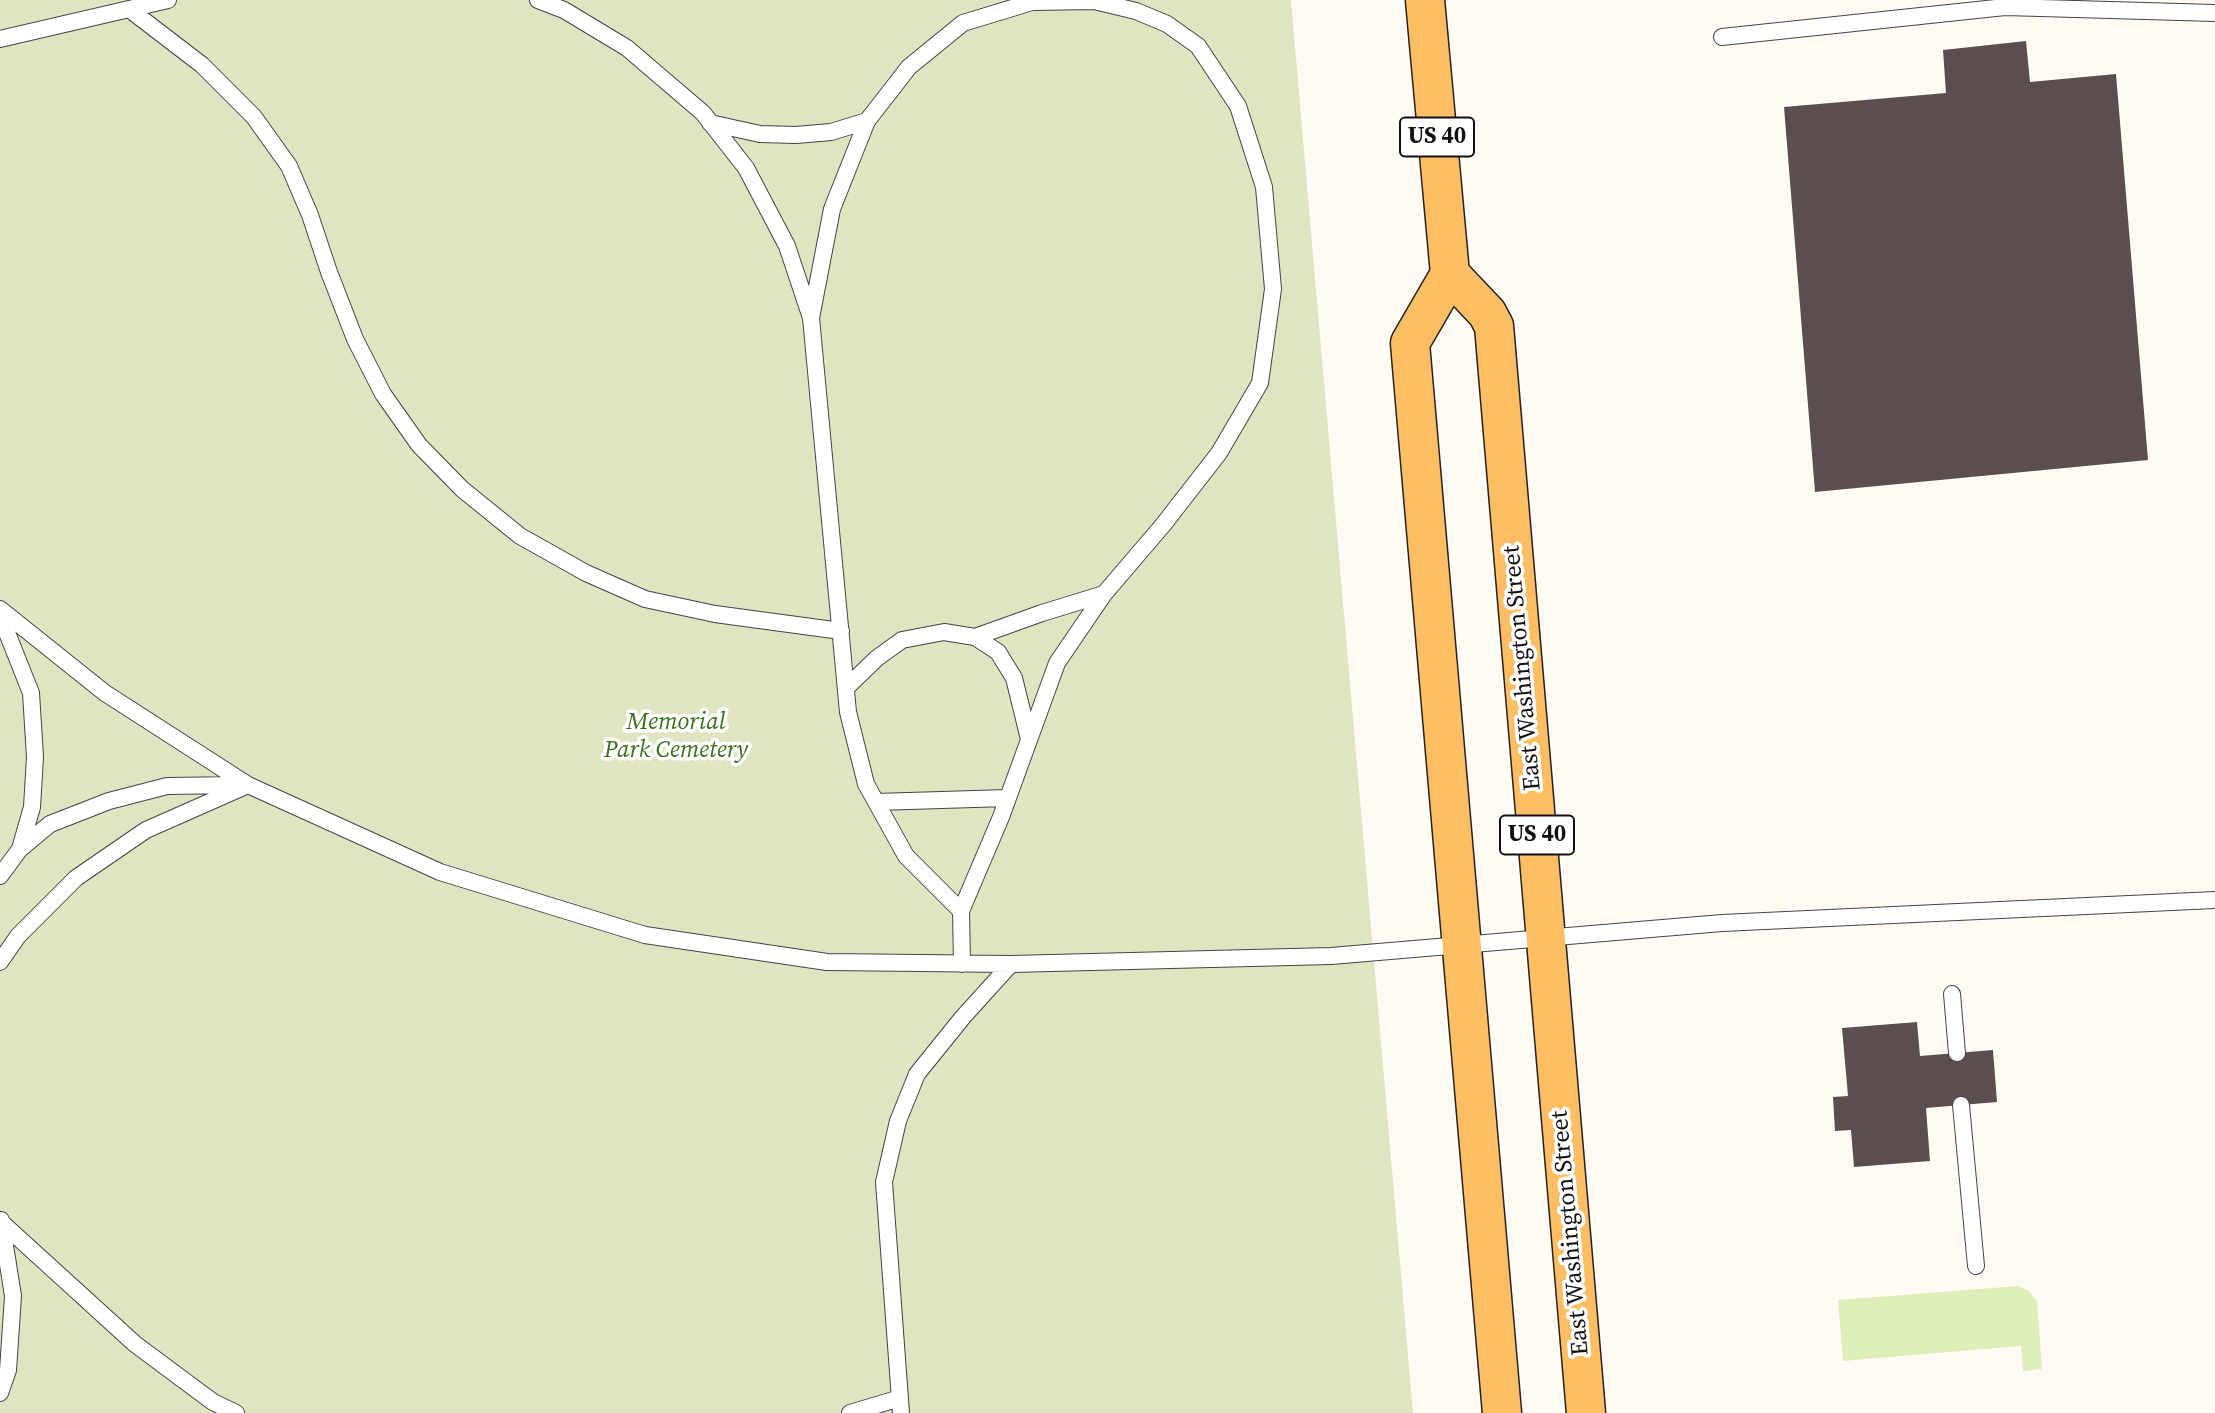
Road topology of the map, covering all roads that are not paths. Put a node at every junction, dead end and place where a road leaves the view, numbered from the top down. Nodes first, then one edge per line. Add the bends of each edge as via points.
1 (168, 0) edge
2 (538, 0) edge
3 (1425, 0) edge
4 (129, 9) junction
5 (2215, 13) edge
6 (1722, 37) dead end
7 (0, 39) edge
8 (867, 121) junction
9 (710, 123) junction
10 (1450, 274) junction
11 (811, 318) junction
12 (1104, 594) junction
13 (0, 609) edge
14 (0, 615) edge
15 (841, 631) junction
16 (975, 637) junction
17 (846, 688) junction
18 (1029, 739) junction
19 (248, 785) junction
20 (1007, 798) junction
21 (876, 802) junction
22 (20, 849) junction
23 (0, 876) edge
24 (2215, 900) edge
25 (961, 911) junction
26 (1546, 938) junction
27 (1462, 945) junction
28 (0, 962) edge
29 (962, 964) junction
30 (1011, 964) junction
31 (1952, 994) dead end
32 (1957, 1053) dead end
33 (1961, 1105) dead end
34 (1, 1220) edge
35 (1976, 1266) dead end
36 (0, 1393) edge
37 (901, 1405) edge
38 (236, 1413) edge
39 (850, 1413) edge
40 (1502, 1413) edge
41 (1586, 1413) edge

1 - 4 lane
2 - 9 lane via 564,10 627,48
3 - 10 main road, US 40
4 - 7 lane
4 - 15 lane via 202,65 254,117 289,166 355,339 383,394 419,445 461,489 520,536 645,599 715,614
5 - 6 lane via 2004,7
8 - 9 lane via 831,132 796,135 760,134
8 - 11 lane via 832,209
8 - 12 lane via 909,67 963,23 1032,2 1094,1 1167,24 1198,46 1238,106 1264,187 1273,289 1260,383 1219,453
9 - 11 lane via 746,168 788,246
10 - 26 main road, East Washington Street / US 40 via 1494,326
10 - 27 main road via 1410,343
11 - 15 lane
12 - 16 lane
12 - 18 lane via 1057,663
13 - 19 lane via 105,693
14 - 22 lane via 31,693 35,769 32,807
15 - 17 lane
16 - 17 lane via 944,632 902,640
16 - 18 lane via 998,652 1014,678
17 - 21 lane via 866,784
18 - 20 lane
19 - 22 lane via 167,786 109,801 50,824
19 - 28 lane via 146,830 76,878 18,936
19 - 29 lane via 440,872 645,935 827,962
20 - 21 lane
20 - 25 lane
21 - 25 lane via 906,856
22 - 23 lane
24 - 26 lane via 1722,923
25 - 29 lane
26 - 27 lane
26 - 41 main road, East Washington Street / US 40
27 - 30 lane via 1331,956
27 - 40 main road
29 - 30 lane
30 - 37 lane via 917,1074 898,1121 884,1182
31 - 32 lane
33 - 35 lane
34 - 36 lane via 13,1296 8,1370
34 - 38 lane via 135,1344 213,1402
37 - 39 lane

